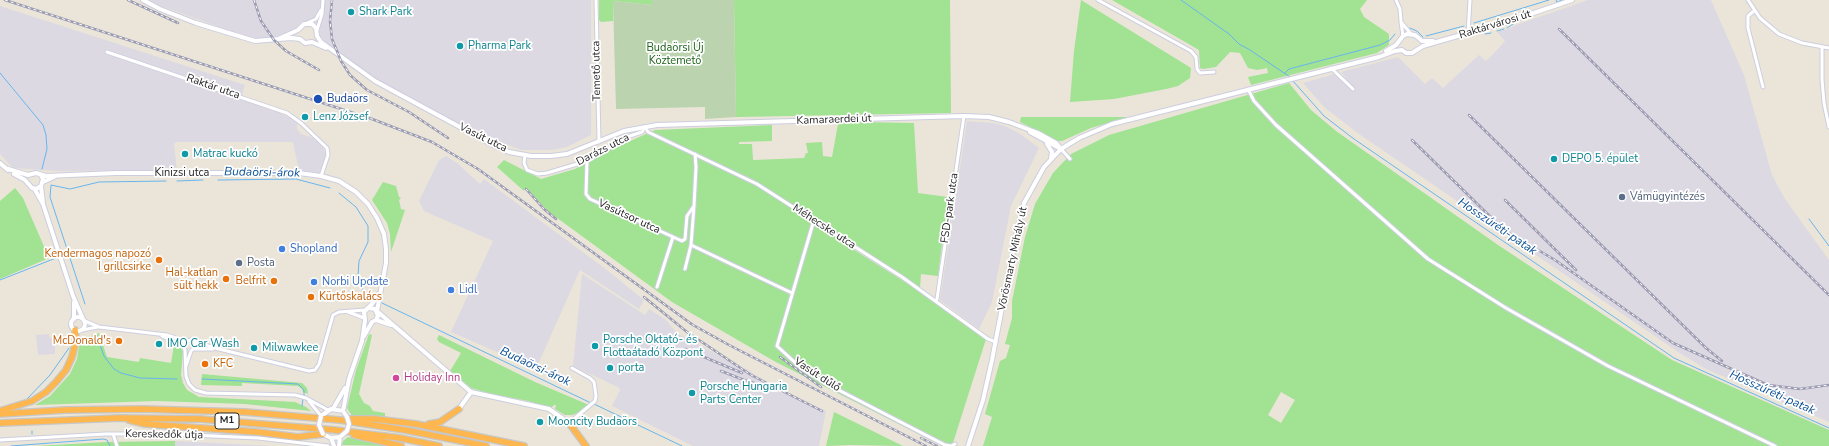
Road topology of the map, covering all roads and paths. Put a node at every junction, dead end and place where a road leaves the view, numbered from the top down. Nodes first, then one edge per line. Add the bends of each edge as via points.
1 (143, 0) edge
2 (323, 0) edge
3 (596, 0) edge
4 (1098, 0) edge
5 (1396, 0) edge
6 (1470, 0) edge
7 (1572, 0) edge
8 (1748, 0) edge
9 (322, 8) junction
10 (1754, 11) junction
11 (1401, 21) dead end
12 (306, 23) junction
13 (298, 30) junction
14 (317, 34) junction
15 (1411, 34) junction
16 (1468, 34) junction
17 (1402, 36) junction
18 (278, 39) junction
19 (300, 39) junction
20 (1419, 40) junction
21 (1440, 41) junction
22 (312, 42) junction
23 (1400, 42) junction
24 (1822, 48) junction
25 (1829, 48) edge
26 (1418, 49) junction
27 (1402, 50) junction
28 (107, 52) dead end
29 (334, 53) junction
30 (1374, 58) junction
31 (1332, 68) junction
32 (1214, 72) dead end
33 (1763, 86) dead end
34 (1248, 89) junction
35 (1353, 89) dead end
36 (964, 116) junction
37 (645, 127) junction
38 (1021, 127) junction
39 (1829, 127) edge
40 (599, 142) junction
41 (1044, 142) junction
42 (1061, 149) junction
43 (695, 154) junction
44 (524, 155) junction
45 (1051, 158) junction
46 (1070, 160) dead end
47 (587, 161) junction
48 (0, 163) edge
49 (8, 169) junction
50 (31, 175) junction
51 (41, 176) junction
52 (57, 176) junction
53 (321, 176) junction
54 (29, 183) junction
55 (42, 184) junction
56 (34, 188) junction
57 (43, 204) junction
58 (694, 206) junction
59 (814, 220) junction
60 (673, 237) junction
61 (691, 245) junction
62 (685, 269) dead end
63 (657, 287) dead end
64 (381, 290) junction
65 (792, 293) junction
66 (73, 296) junction
67 (937, 299) dead end
68 (369, 308) junction
69 (365, 310) junction
70 (346, 312) junction
71 (377, 312) junction
72 (74, 319) junction
73 (364, 319) junction
74 (84, 320) junction
75 (374, 321) junction
76 (391, 325) junction
77 (99, 327) junction
78 (75, 330) junction
79 (82, 330) junction
80 (158, 334) junction
81 (185, 341) junction
82 (362, 341) junction
83 (194, 342) junction
84 (996, 342) junction
85 (184, 348) junction
86 (192, 350) junction
87 (219, 350) junction
88 (572, 368) dead end
89 (185, 373) junction
90 (349, 379) junction
91 (471, 392) junction
92 (306, 398) junction
93 (333, 409) junction
94 (459, 409) joint
95 (328, 410) junction
96 (343, 411) junction
97 (0, 412) edge
98 (321, 416) junction
99 (119, 418) junction
100 (340, 420) junction
101 (0, 423) edge
102 (570, 423) junction
103 (416, 424) junction
104 (335, 430) junction
105 (113, 434) junction
106 (323, 434) junction
107 (330, 438) junction
108 (340, 438) junction
109 (0, 440) edge
110 (281, 441) junction
111 (955, 444) dead end
112 (117, 446) edge
113 (280, 446) edge
114 (328, 446) edge
115 (334, 446) edge
116 (339, 446) edge
117 (401, 446) edge
118 (440, 446) edge
119 (486, 446) edge
120 (524, 446) edge
121 (586, 446) edge
122 (968, 446) edge
123 (1774, 446) edge

1 - 18 street, Vasút utca via 221,32 255,41
2 - 9 street
3 - 40 street, Temető utca
4 - 32 street via 1194,53 1196,69 1200,73
5 - 11 street
6 - 16 street
7 - 16 street, Raktárvárosi út
8 - 10 street
9 - 12 street via 316,19
9 - 14 street
10 - 24 street via 1768,27 1782,36
10 - 33 street via 1748,16 1748,28
12 - 13 street, Vasút utca
12 - 14 street, Vasút utca via 313,25
13 - 18 street, Vasút utca
13 - 19 street
14 - 22 street
14 - 29 street, Vasút utca via 321,42
15 - 17 street
15 - 17 street via 1402,22
15 - 20 street
16 - 21 street, Raktárvárosi út
17 - 23 street
18 - 19 street, Vasút utca
19 - 22 street, Vasút utca via 305,43
20 - 21 street, Raktárvárosi út
20 - 26 street
21 - 26 street, Raktárvárosi út
22 - 29 street, Vasút utca
23 - 27 street
23 - 30 street, Raktárvárosi út
24 - 25 street
24 - 39 street via 1823,87
26 - 27 street, Raktárvárosi út via 1410,53
27 - 30 street, Raktárvárosi út
28 - 53 street, Raktár utca via 287,113 328,150
29 - 44 street, Vasút utca via 420,107 493,145
30 - 31 street, Raktárvárosi út
31 - 34 street, Raktárvárosi út
31 - 35 street
34 - 42 street, Vörösmarty Mihály út via 1112,124
34 - 123 street via 1254,101 1276,125 1428,258 1506,308 1608,366
36 - 37 street, Kamaraerdei út
36 - 38 street, Kamaraerdei út via 996,118
36 - 67 street, FSD-park utca
37 - 40 street, Vasút utca via 624,131
37 - 43 street, Méhecske utca via 648,132
37 - 47 street, Darázs utca via 642,132 627,137
38 - 41 street, Kamaraerdei út
38 - 42 street, Kamaraerdei út via 1056,143
40 - 44 street, Vasút utca via 567,154 544,157
41 - 42 street, Kamaraerdei út
41 - 45 street via 1051,149
42 - 45 street, Vörösmarty Mihály út
42 - 46 street
43 - 58 street
43 - 59 street, Méhecske utca via 744,177
44 - 47 street, Darázs utca via 526,168 538,174
45 - 84 street, Vörösmarty Mihály út via 1035,180 1021,212
47 - 60 street, Vasútsor utca via 586,194 590,199
48 - 49 street
49 - 50 street
49 - 54 street
50 - 51 street
50 - 54 street
51 - 52 street, Kinizsi utca
51 - 55 street
52 - 53 street, Kinizsi utca via 116,172 281,173
52 - 55 street, Kinizsi utca
53 - 64 street, Kinizsi utca via 338,181 356,192 373,211 381,226 387,256
54 - 56 street
55 - 56 street
55 - 57 street
56 - 57 street
57 - 66 street
58 - 60 street, Vasútsor utca via 687,216 685,239 682,241
58 - 61 street
59 - 65 street, Vasút dűlő
59 - 84 street, Méhecske utca
60 - 63 street
61 - 62 street
61 - 65 street
64 - 68 street
64 - 71 street, Kinizsi utca
65 - 111 street, Vasút dűlő via 777,343 782,351 801,368 825,383 945,445
66 - 72 street
66 - 74 street
68 - 69 street
68 - 71 street
69 - 70 street
69 - 73 street
70 - 73 street
70 - 87 street via 336,313 332,318 319,364 312,371
71 - 75 street via 378,316
71 - 76 street
72 - 74 street via 78,317
72 - 78 street via 72,325
73 - 75 street
73 - 82 street
74 - 77 street
74 - 79 street via 85,326
75 - 76 street
75 - 82 street
76 - 91 street
77 - 79 street
77 - 80 street
78 - 79 street
78 - 97 highway via 76,340 72,357 56,382 32,401
80 - 81 street
80 - 85 street
81 - 83 street
81 - 85 street
82 - 90 street
83 - 86 street
83 - 87 street
84 - 122 street, Vörösmarty Mihály út via 983,400
85 - 86 street
85 - 89 street
86 - 87 street
86 - 89 street
88 - 102 street via 594,382 596,396 595,401
89 - 92 street via 189,384 201,392 288,394
90 - 93 street
90 - 96 street
91 - 94 street
91 - 102 street via 549,410
92 - 95 street
92 - 98 street
93 - 95 street
93 - 96 street
94 - 103 highway via 440,422
95 - 98 street
96 - 108 street, bridge via 349,424 347,431
97 - 100 highway, M1 via 142,408 245,412
98 - 106 street, bridge via 319,425
99 - 101 highway, M1
99 - 104 highway, M1 via 215,420
99 - 106 highway via 145,424 298,437
100 - 103 highway via 375,419
100 - 119 highway, M1
102 - 121 highway
103 - 120 highway
104 - 117 highway
104 - 118 highway, M1
105 - 109 street, Kereskedők útja
105 - 110 street, Kereskedők útja via 188,434
105 - 112 street
106 - 107 street
107 - 108 street
107 - 115 street
108 - 116 street
110 - 113 street
110 - 114 street, Kereskedők útja

